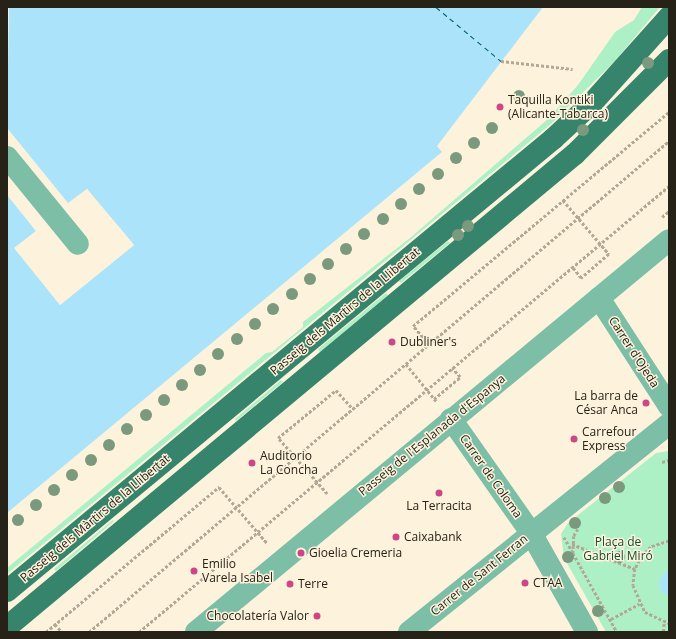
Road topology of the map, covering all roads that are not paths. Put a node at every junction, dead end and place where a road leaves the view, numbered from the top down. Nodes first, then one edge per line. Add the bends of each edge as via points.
1 (669, 17) edge
2 (669, 60) edge
3 (7, 158) edge
4 (669, 240) edge
5 (78, 244) dead end
6 (599, 298) junction
7 (669, 406) edge
8 (451, 419) junction
9 (669, 424) edge
10 (531, 533) junction
11 (7, 591) edge
12 (7, 627) edge
13 (596, 627) edge
14 (196, 632) edge
15 (409, 632) edge

1 - 11 main road, Passeig dels Màrtirs de la Llibertat via 593,102 553,139
2 - 12 main road via 575,154
3 - 5 street
4 - 6 street, Passeig de l'Esplanada d'Espanya
6 - 7 street, Carrer d'Ojeda
6 - 8 street, Passeig de l'Esplanada d'Espanya
8 - 10 street, Carrer de Coloma
8 - 14 street, Passeig de l'Esplanada d'Espanya
9 - 10 street
10 - 13 street
10 - 15 street, Carrer de Sant Ferran

